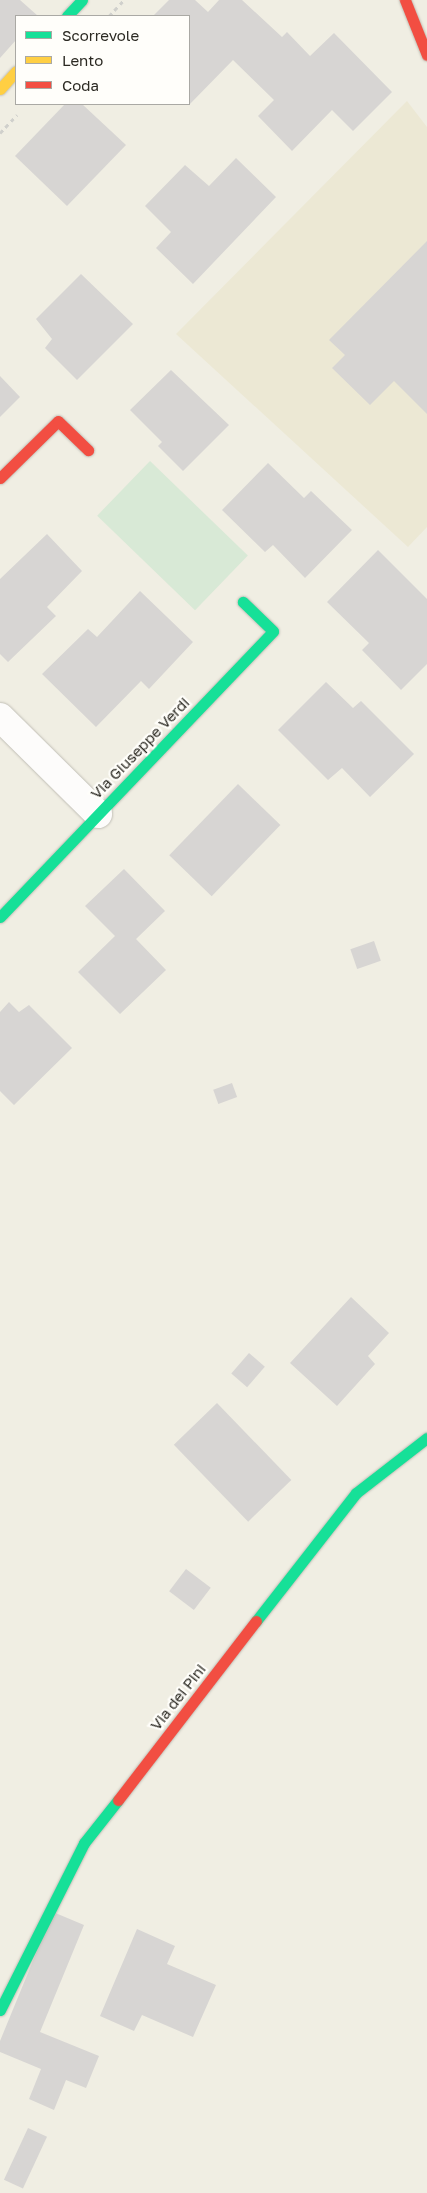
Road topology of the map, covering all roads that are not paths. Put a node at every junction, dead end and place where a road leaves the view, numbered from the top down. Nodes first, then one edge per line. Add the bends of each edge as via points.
1 (82, 0) edge
2 (405, 0) edge
3 (68, 15) edge
4 (427, 55) edge
5 (15, 73) edge
6 (0, 89) edge
7 (88, 450) dead end
8 (0, 478) edge
9 (243, 602) dead end
10 (0, 717) edge
11 (98, 814) junction
12 (0, 917) edge
13 (427, 1438) edge
14 (0, 2010) edge

1 - 3 street
2 - 4 street
5 - 6 street
7 - 8 street via 58,421
9 - 11 street, Via Giuseppe Verdi via 273,631
10 - 11 street
11 - 12 street, Via Giuseppe Verdi
13 - 14 street, Via dei Pini via 356,1493 84,1843

